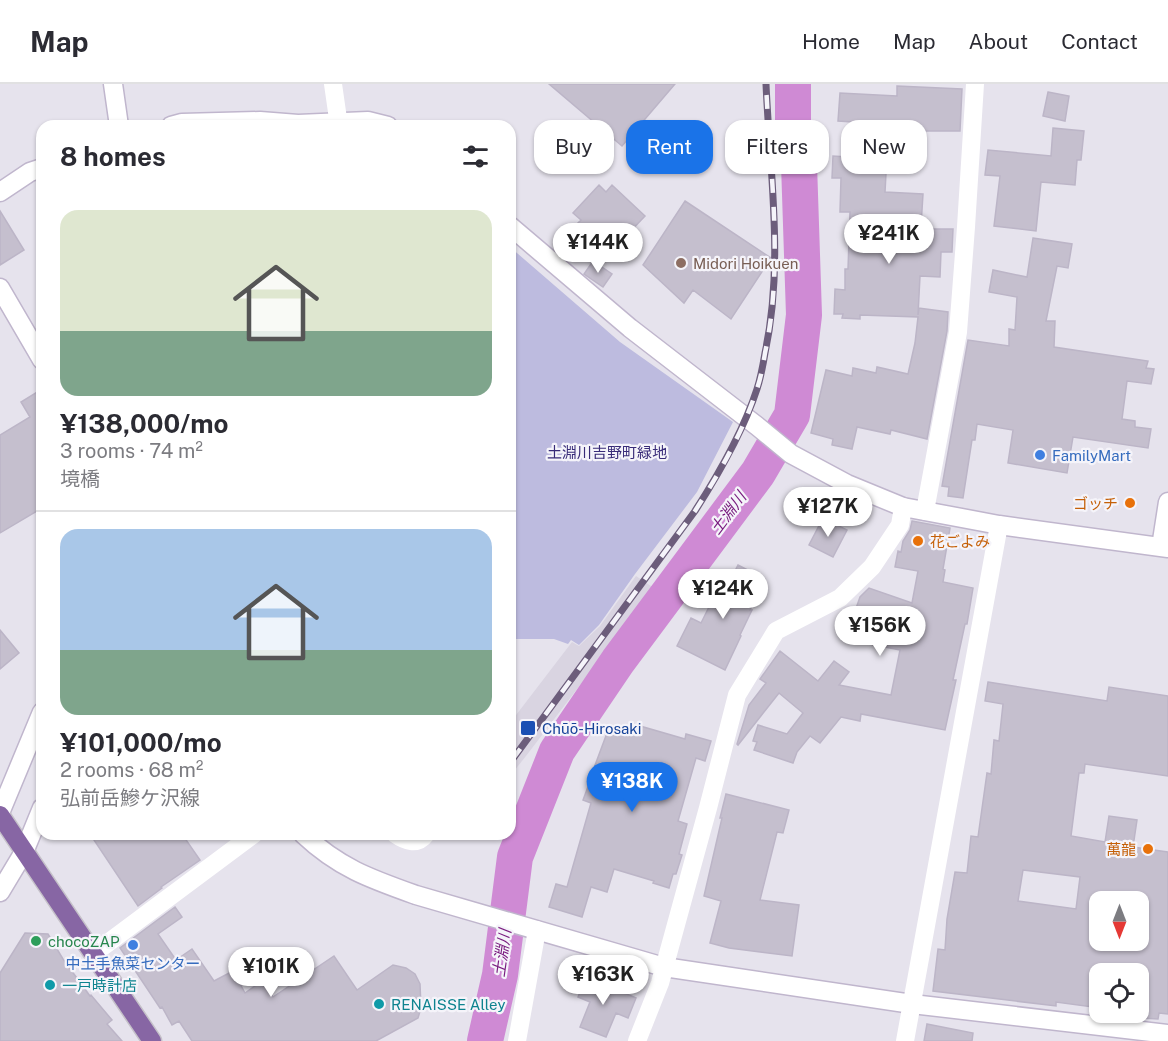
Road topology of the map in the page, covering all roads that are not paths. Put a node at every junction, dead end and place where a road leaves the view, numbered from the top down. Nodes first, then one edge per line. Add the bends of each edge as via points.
1 (112, 84) edge
2 (333, 84) edge
3 (975, 84) edge
4 (118, 120) edge
5 (338, 120) edge
6 (36, 170) edge
7 (0, 192) edge
8 (516, 231) edge
9 (0, 288) edge
10 (36, 350) edge
11 (1168, 502) edge
12 (903, 507) junction
13 (925, 511) junction
14 (999, 525) junction
15 (1164, 547) edge
16 (36, 727) edge
17 (0, 814) edge
18 (36, 823) edge
19 (246, 840) edge
20 (310, 840) edge
21 (404, 840) edge
22 (419, 840) edge
23 (24, 852) junction
24 (0, 892) edge
25 (533, 929) junction
26 (93, 954) junction
27 (664, 967) junction
28 (912, 1004) junction
29 (1168, 1034) edge
30 (152, 1041) edge
31 (517, 1041) edge
32 (637, 1041) edge
33 (905, 1041) edge

1 - 4 street
2 - 5 street
3 - 13 street via 958,332
6 - 7 street
8 - 12 street via 630,328 791,454 847,484
9 - 10 street
11 - 15 street
12 - 13 street
12 - 27 street via 900,525 872,567 840,598 776,631 737,695
13 - 14 street
14 - 15 street
14 - 28 street
16 - 17 street
17 - 23 main road
18 - 23 street
19 - 26 street
20 - 25 street via 351,870 379,882
21 - 22 street
23 - 24 street
23 - 26 main road
25 - 27 street
25 - 31 street
26 - 30 main road
27 - 28 street
27 - 32 street
28 - 29 street
28 - 33 street

